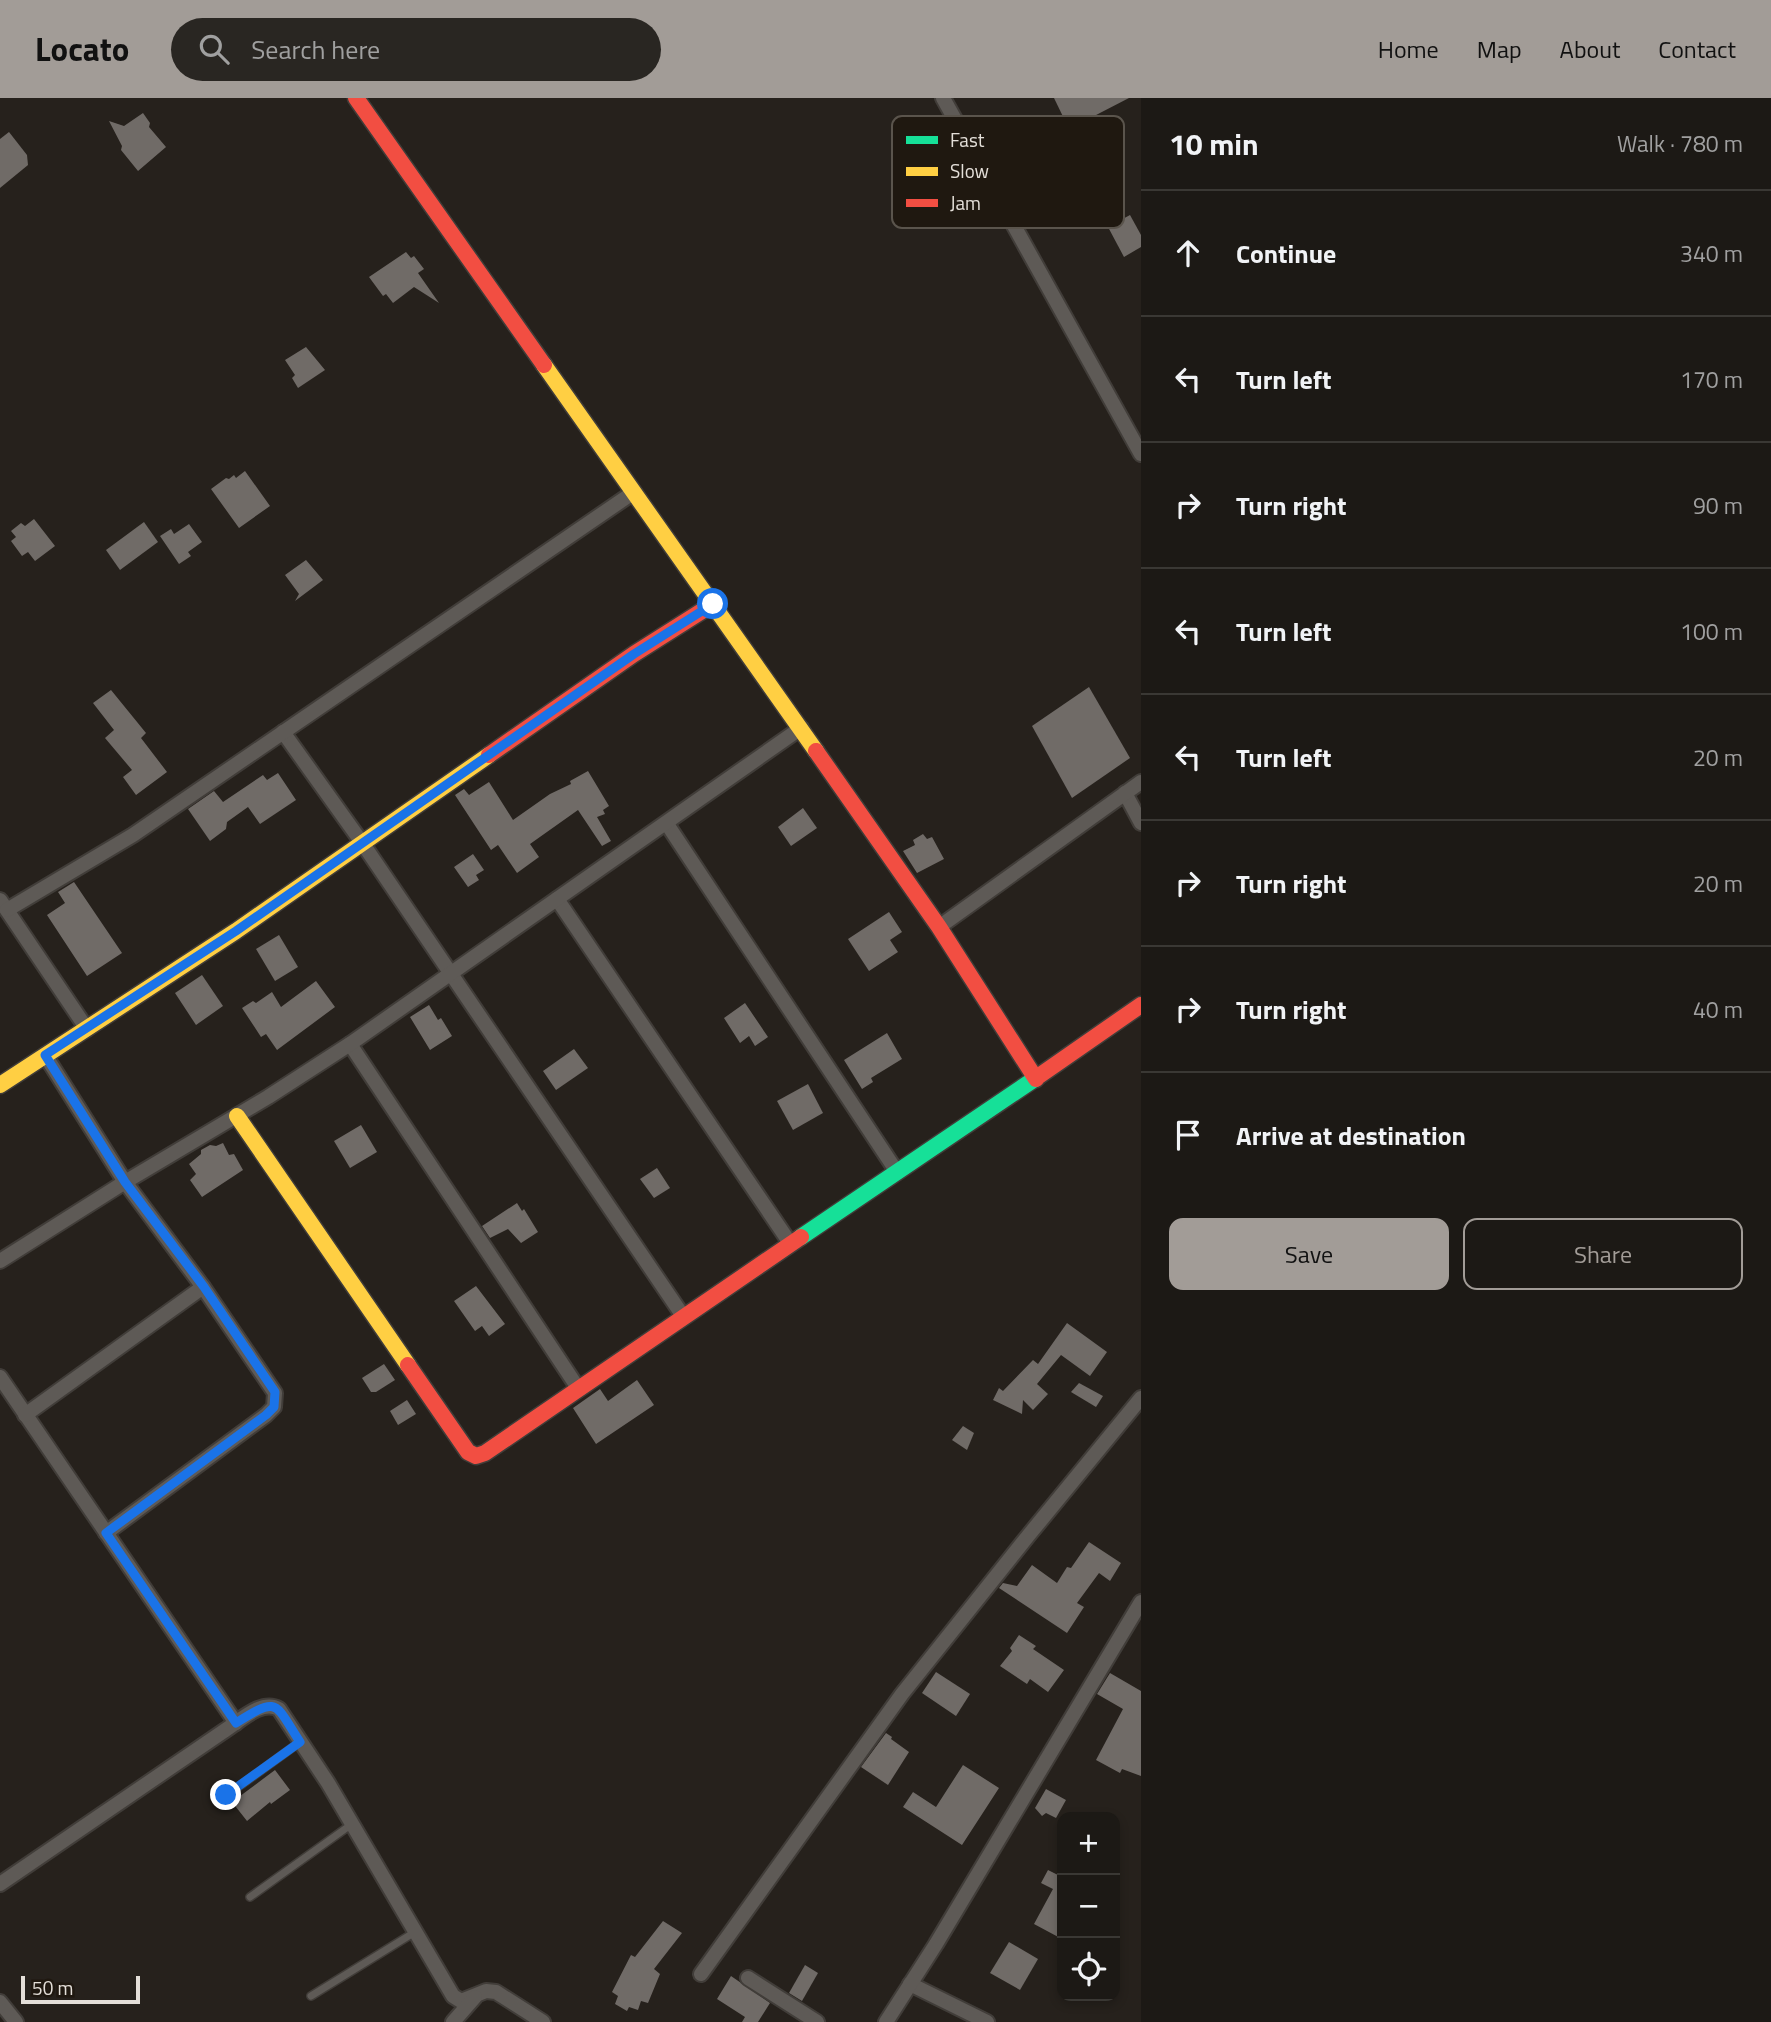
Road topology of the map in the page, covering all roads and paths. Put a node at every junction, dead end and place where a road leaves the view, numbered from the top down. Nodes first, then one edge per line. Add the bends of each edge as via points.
1 (356, 98) edge
2 (943, 98) edge
3 (953, 116) edge
4 (1015, 228) edge
5 (1141, 454) edge
6 (634, 492) junction
7 (713, 604) junction
8 (801, 729) junction
9 (283, 732) junction
10 (1141, 782) edge
11 (1125, 793) junction
12 (1141, 823) edge
13 (667, 824) junction
14 (363, 844) junction
15 (556, 899) junction
16 (4, 905) edge
17 (939, 927) junction
18 (450, 972) junction
19 (1141, 1004) edge
20 (87, 1029) junction
21 (351, 1044) junction
22 (45, 1055) junction
23 (1036, 1079) junction
24 (0, 1085) edge
25 (237, 1116) junction
26 (897, 1172) junction
27 (125, 1182) junction
28 (790, 1243) junction
29 (0, 1261) edge
30 (204, 1287) junction
31 (683, 1316) junction
32 (0, 1377) edge
33 (578, 1388) junction
34 (1141, 1398) edge
35 (25, 1415) junction
36 (106, 1533) junction
37 (1141, 1602) edge
38 (236, 1723) junction
39 (300, 1742) junction
40 (226, 1795) dead end
41 (352, 1824) junction
42 (0, 1884) edge
43 (250, 1897) dead end
44 (415, 1932) junction
45 (701, 1974) dead end
46 (748, 1978) dead end
47 (910, 1984) junction
48 (477, 1995) junction
49 (311, 1996) dead end
50 (0, 2002) edge
51 (16, 2022) edge
52 (453, 2022) edge
53 (543, 2022) edge
54 (817, 2022) edge
55 (886, 2022) edge
56 (987, 2022) edge

1 - 6 street
2 - 3 street
4 - 5 street
6 - 7 street
6 - 9 street
7 - 8 street
7 - 14 street
8 - 13 street
8 - 17 street
9 - 14 street
9 - 16 street via 133,835
10 - 11 street
11 - 12 street
11 - 17 street
13 - 15 street
13 - 26 street
14 - 18 street
14 - 20 street
15 - 18 street
15 - 28 street
16 - 20 street
17 - 23 street
18 - 21 street
18 - 31 street
19 - 23 street
20 - 22 street
21 - 25 street
21 - 33 street
22 - 24 street
22 - 27 street
23 - 26 street
25 - 27 street
25 - 33 street via 468,1452 476,1456 485,1453
26 - 28 street
27 - 29 street
27 - 30 street
28 - 31 street
30 - 35 street
30 - 36 street via 275,1392 274,1407
31 - 33 street
32 - 35 street
34 - 45 street via 902,1694
35 - 36 street
36 - 38 street
37 - 47 street
38 - 39 street via 262,1707 273,1706
38 - 42 street
39 - 40 lane
39 - 41 street
41 - 43 lane
41 - 44 street
44 - 48 street via 456,2000
44 - 49 lane
46 - 54 street
47 - 55 street
47 - 56 street
48 - 52 street
48 - 53 street via 496,1992
50 - 51 street

